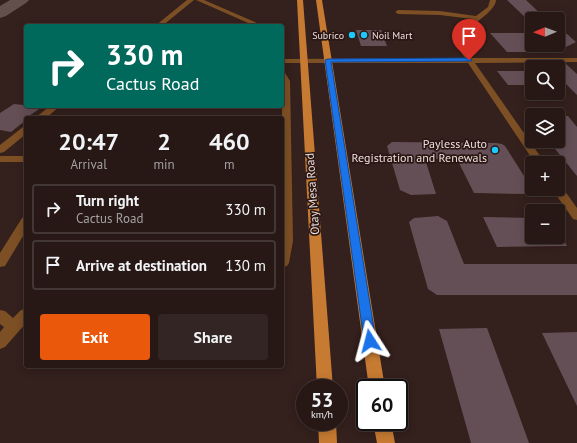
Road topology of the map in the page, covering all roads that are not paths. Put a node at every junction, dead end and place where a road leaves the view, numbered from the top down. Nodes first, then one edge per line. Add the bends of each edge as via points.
1 (191, 0) edge
2 (199, 0) edge
3 (300, 0) edge
4 (319, 0) edge
5 (493, 0) edge
6 (398, 12) dead end
7 (476, 18) junction
8 (161, 24) edge
9 (256, 24) edge
10 (284, 60) edge
11 (304, 60) junction
12 (328, 60) junction
13 (469, 60) junction
14 (577, 60) edge
15 (284, 78) edge
16 (53, 108) edge
17 (43, 116) edge
18 (24, 131) edge
19 (0, 150) edge
20 (535, 156) edge
21 (285, 158) edge
22 (0, 159) edge
23 (24, 159) edge
24 (563, 196) edge
25 (577, 216) edge
26 (24, 224) edge
27 (284, 259) edge
28 (0, 263) edge
29 (0, 315) edge
30 (24, 316) edge
31 (13, 327) junction
32 (0, 343) edge
33 (323, 379) edge
34 (376, 379) edge
35 (327, 431) edge
36 (384, 431) edge
37 (328, 443) edge
38 (386, 443) edge

1 - 8 street
2 - 9 street
3 - 11 main road, Otay Mesa Road
4 - 12 main road
5 - 7 street via 490,8
6 - 7 street via 430,12
7 - 13 street via 457,36 458,43
10 - 11 street
11 - 12 street
11 - 33 main road, Otay Mesa Road
12 - 13 street
12 - 34 main road
13 - 14 street
13 - 20 street
15 - 21 street
16 - 17 street
18 - 19 street
21 - 27 street via 287,242
22 - 23 street
24 - 25 street
26 - 28 street
29 - 31 street
30 - 31 street
31 - 32 street
35 - 37 main road
36 - 38 main road

